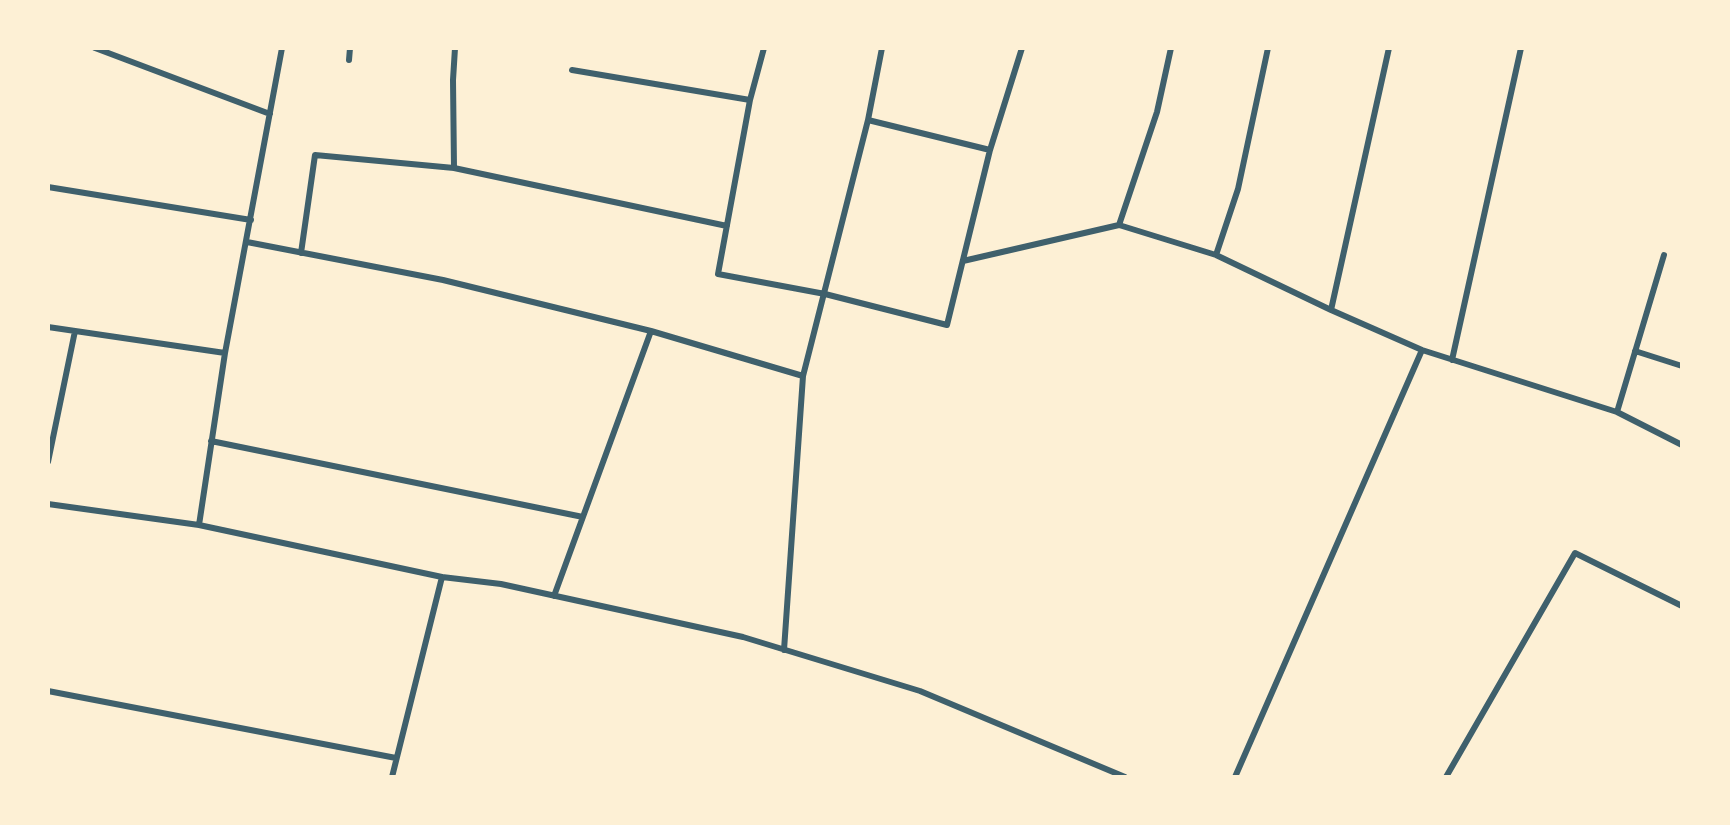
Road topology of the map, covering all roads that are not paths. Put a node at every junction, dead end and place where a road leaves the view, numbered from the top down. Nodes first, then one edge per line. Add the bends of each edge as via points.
1 (96, 48) edge
2 (282, 48) edge
3 (350, 48) edge
4 (455, 48) edge
5 (764, 48) edge
6 (882, 48) edge
7 (1022, 48) edge
8 (1172, 48) edge
9 (1268, 48) edge
10 (1389, 48) edge
11 (1521, 48) edge
12 (349, 60) dead end
13 (572, 70) dead end
14 (750, 100) junction
15 (270, 114) junction
16 (868, 120) junction
17 (990, 150) junction
18 (454, 168) junction
19 (48, 187) edge
20 (251, 220) junction
21 (1119, 225) junction
22 (727, 226) junction
23 (247, 242) junction
24 (301, 253) junction
25 (1216, 255) junction
26 (1664, 255) dead end
27 (963, 261) junction
28 (825, 294) junction
29 (1331, 310) junction
30 (48, 327) edge
31 (651, 331) junction
32 (75, 332) junction
33 (1422, 350) junction
34 (1635, 351) junction
35 (225, 353) junction
36 (1452, 360) junction
37 (1682, 366) edge
38 (803, 376) junction
39 (1617, 412) junction
40 (211, 441) junction
41 (1682, 445) edge
42 (48, 462) edge
43 (48, 504) edge
44 (583, 517) junction
45 (199, 525) junction
46 (442, 577) junction
47 (554, 596) junction
48 (1682, 606) edge
49 (784, 650) junction
50 (48, 691) edge
51 (396, 758) junction
52 (392, 777) edge
53 (1125, 777) edge
54 (1235, 777) edge
55 (1446, 777) edge

1 - 15 street
2 - 15 street
3 - 12 street
4 - 18 street
5 - 14 street
6 - 16 street
7 - 17 street
8 - 21 street via 1156,112
9 - 25 street via 1238,189
10 - 29 street
11 - 36 street
13 - 14 street
14 - 22 street
15 - 20 street
16 - 17 street
16 - 28 street
17 - 27 street
18 - 22 street
18 - 24 street via 315,155
19 - 20 street
20 - 23 street
21 - 25 street
21 - 27 street
22 - 28 street via 718,274
23 - 24 street
23 - 35 street
24 - 31 street via 443,280
25 - 29 street
26 - 34 street
27 - 28 street via 947,325
28 - 38 street
29 - 33 street
30 - 32 street
31 - 38 street
31 - 44 street
32 - 35 street
32 - 42 street
33 - 36 street
33 - 54 street
34 - 37 street
34 - 39 street
35 - 40 street
36 - 39 street
38 - 49 street
39 - 41 street
40 - 44 street
40 - 45 street
43 - 45 street
44 - 47 street
45 - 46 street
46 - 47 street
46 - 51 street
47 - 49 street via 743,637
48 - 55 street via 1575,553
49 - 53 street via 920,691
50 - 51 street
51 - 52 street

